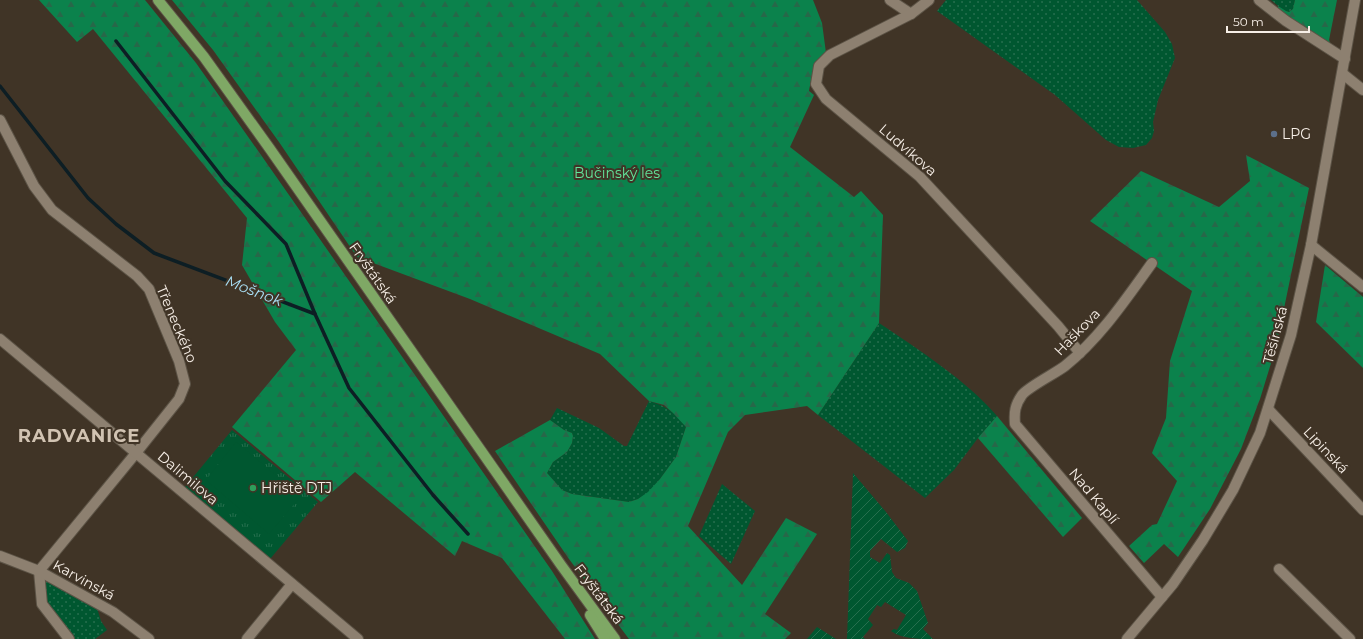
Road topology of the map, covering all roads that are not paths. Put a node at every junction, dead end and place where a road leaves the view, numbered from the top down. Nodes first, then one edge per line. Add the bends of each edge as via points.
1 (158, 0) edge
2 (890, 0) edge
3 (928, 0) edge
4 (1259, 0) edge
5 (1355, 0) edge
6 (911, 14) junction
7 (1345, 59) junction
8 (1343, 74) junction
9 (1363, 90) edge
10 (0, 120) edge
11 (1311, 245) junction
12 (1152, 263) dead end
13 (1363, 288) edge
14 (0, 339) edge
15 (1080, 353) junction
16 (1268, 409) junction
17 (1014, 410) joint
18 (136, 453) junction
19 (1363, 510) edge
20 (0, 556) edge
21 (561, 565) junction
22 (1279, 569) dead end
23 (40, 571) junction
24 (292, 584) junction
25 (1162, 597) junction
26 (69, 639) edge
27 (149, 639) edge
28 (247, 639) edge
29 (358, 639) edge
30 (605, 639) edge
31 (615, 639) edge
32 (1127, 639) edge
33 (1350, 639) edge

1 - 21 main road, Fryštátská via 204,57 270,148
2 - 6 street
3 - 6 street, Ludvíkova
4 - 7 street
5 - 7 street, Těšínská
6 - 15 street, Ludvíkova via 830,54 819,66 816,84 826,99 920,177
7 - 8 street, Těšínská
8 - 9 street
8 - 11 street, Těšínská
10 - 18 street, Třeneckého via 34,186 52,210 137,276 148,289 179,361 185,384 179,399
11 - 13 street
11 - 16 street, Těšínská via 1292,335
12 - 15 street, Haškova via 1128,298
14 - 18 street, Dalimilova
15 - 17 street, Haškova via 1023,394
16 - 19 street, Lipinská
16 - 25 street, Těšínská via 1260,433 1233,490 1203,540
17 - 25 street, Nad Kaplí via 1015,424
18 - 23 street, Třeneckého
18 - 24 street, Dalimilova
20 - 23 street, Karvinská
21 - 30 main road, Fryštátská
21 - 31 main road, Fryštátská
22 - 33 street
23 - 26 street via 42,604
23 - 27 street, Karvinská via 113,612
24 - 28 street
24 - 29 street, Dalimilova
25 - 32 street, Těšínská

